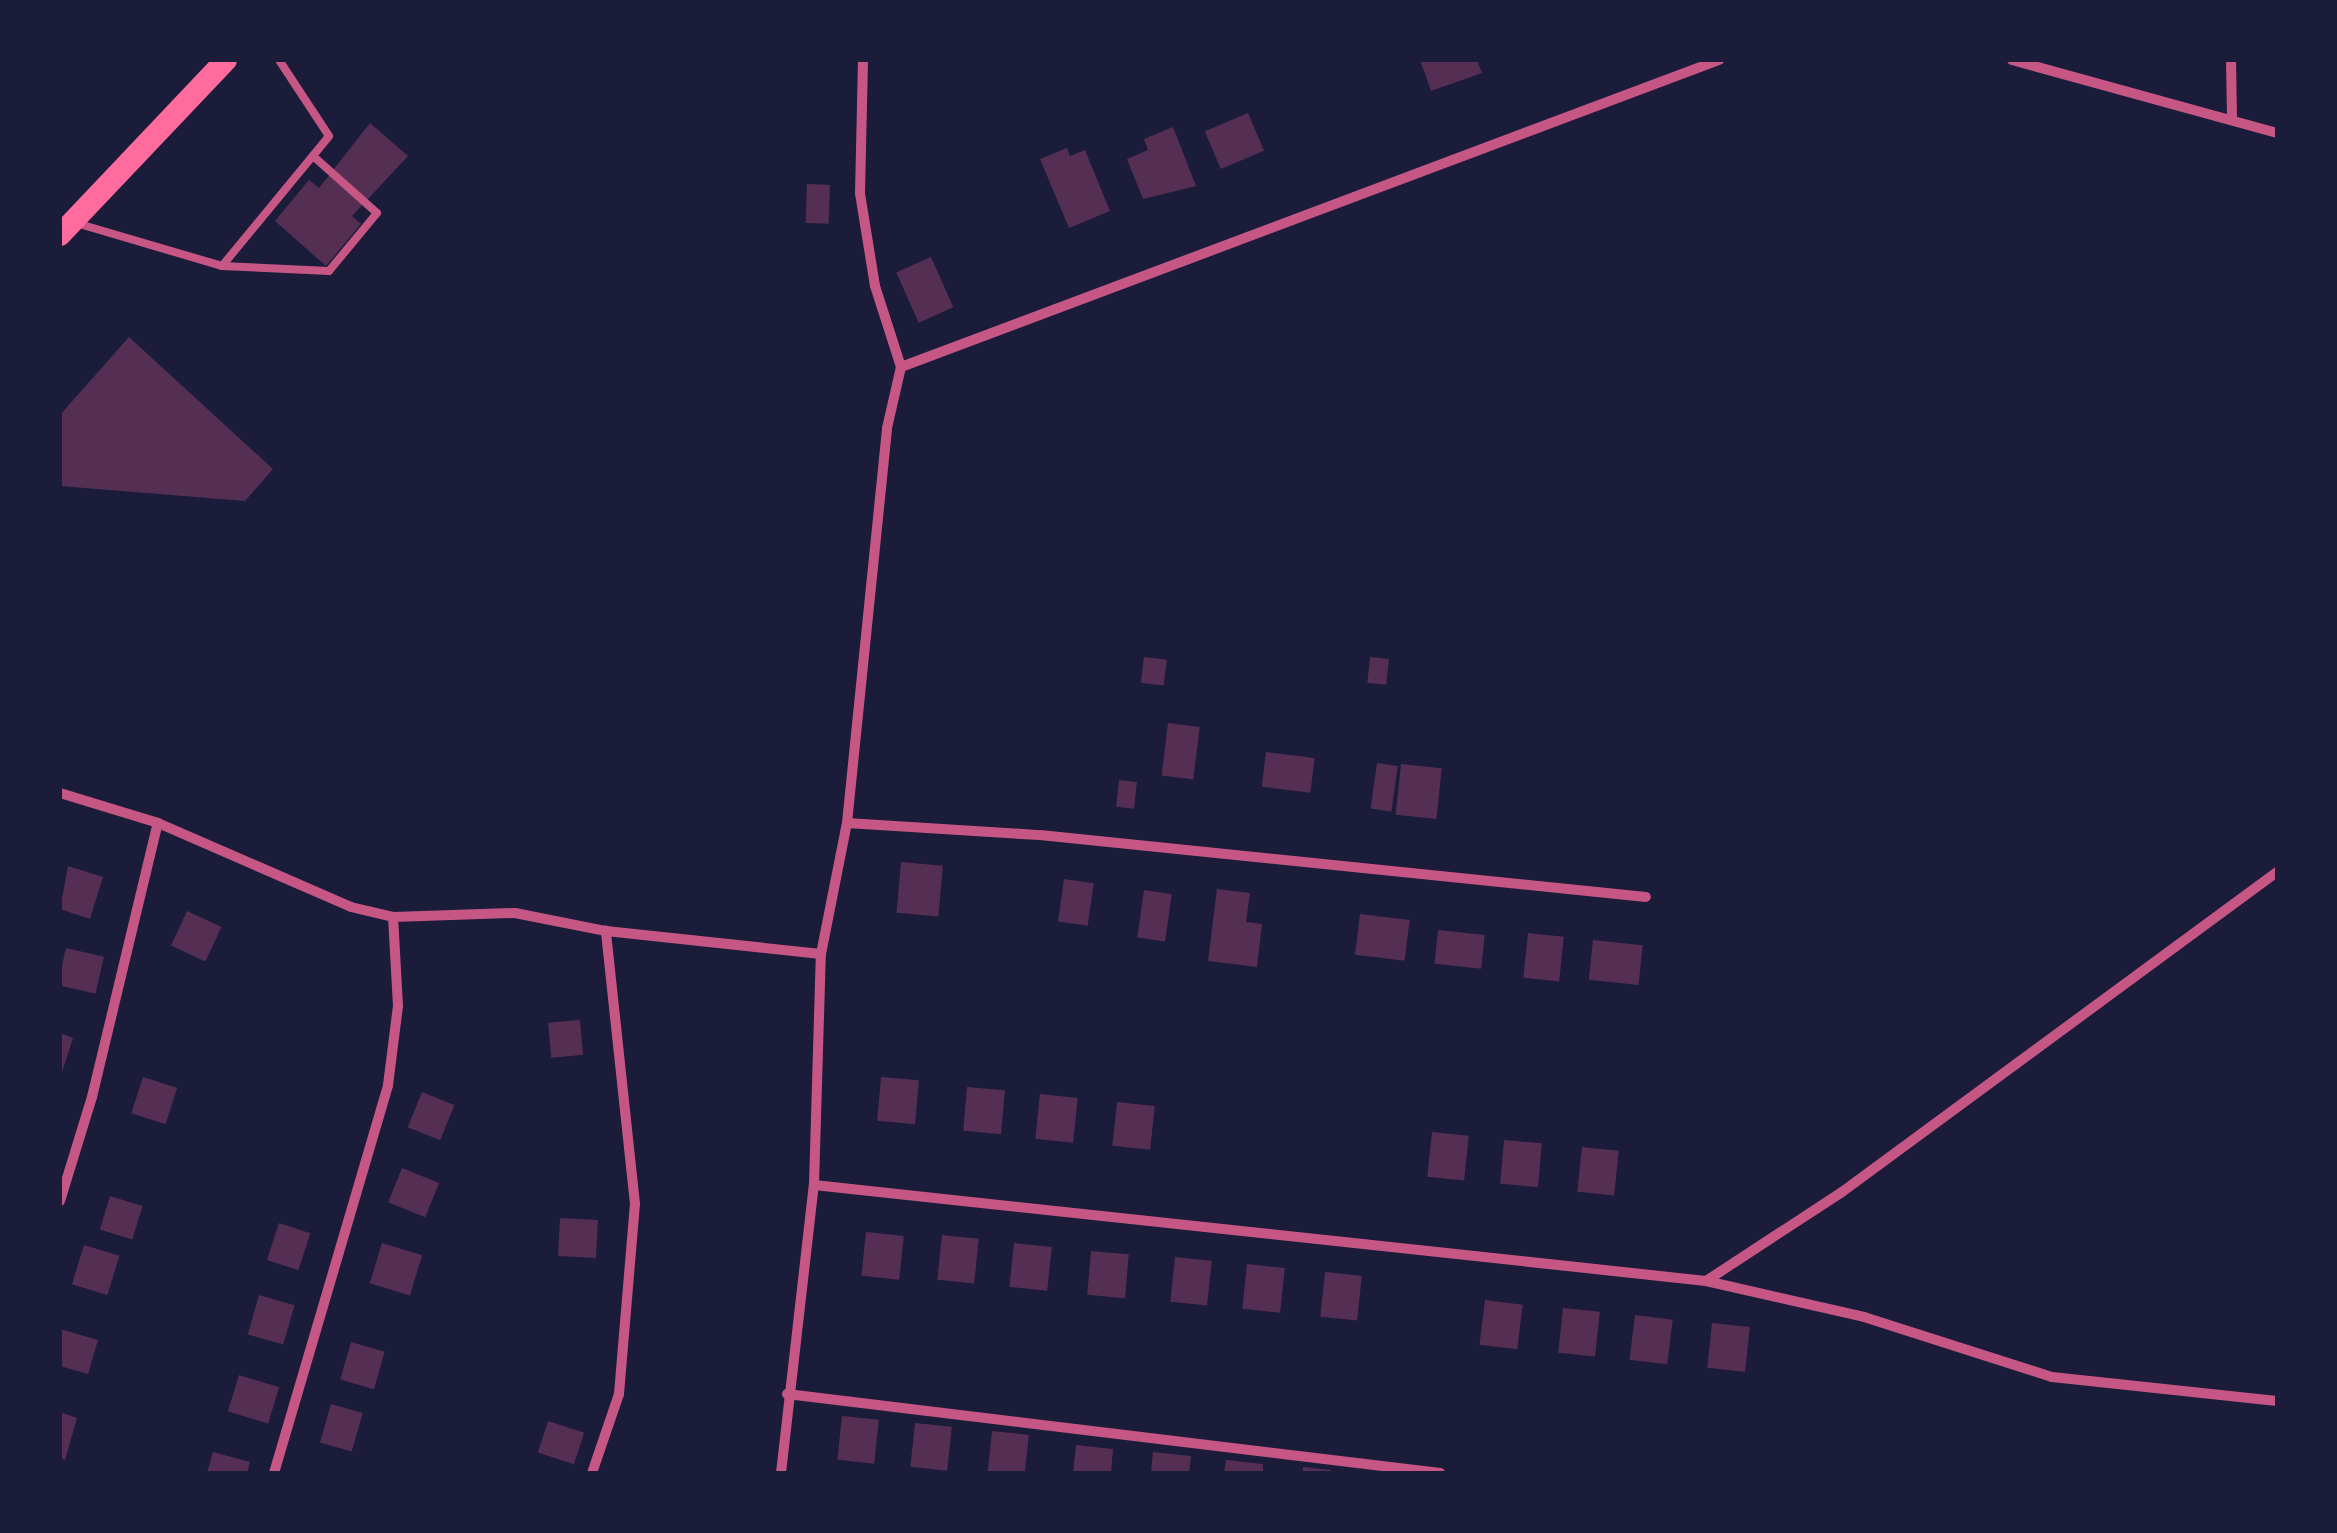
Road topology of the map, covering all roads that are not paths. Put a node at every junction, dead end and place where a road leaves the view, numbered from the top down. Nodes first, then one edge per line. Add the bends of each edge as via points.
1 (278, 60) edge
2 (862, 60) edge
3 (1719, 60) edge
4 (2012, 60) edge
5 (2231, 60) edge
6 (217, 65) edge
7 (2232, 116) junction
8 (2277, 133) edge
9 (313, 156) junction
10 (66, 228) edge
11 (222, 266) junction
12 (901, 367) junction
13 (60, 792) edge
14 (846, 823) junction
15 (158, 824) junction
16 (2277, 872) edge
17 (1646, 897) dead end
18 (392, 917) junction
19 (606, 931) junction
20 (820, 954) junction
21 (814, 1185) junction
22 (60, 1201) edge
23 (1706, 1281) junction
24 (787, 1394) junction
25 (2277, 1401) edge
26 (274, 1473) edge
27 (592, 1473) edge
28 (782, 1473) edge
29 (1440, 1473) edge

1 - 9 lane via 329,136
2 - 12 street via 860,193 875,286
3 - 12 street
4 - 7 street
5 - 7 street
6 - 10 main road
7 - 8 street
9 - 11 lane
9 - 11 lane via 376,213 328,272
10 - 11 lane
12 - 14 street via 887,428
13 - 15 street
14 - 17 street via 1040,835
14 - 20 street
15 - 18 street via 351,907
15 - 22 street
16 - 23 street via 1842,1192
18 - 19 street via 515,913
18 - 26 street via 398,1006 388,1085
19 - 20 street
19 - 27 street via 634,1204 619,1394
20 - 21 street
21 - 23 street
21 - 24 street
23 - 25 street via 1864,1316 2052,1377
24 - 28 street
24 - 29 street

